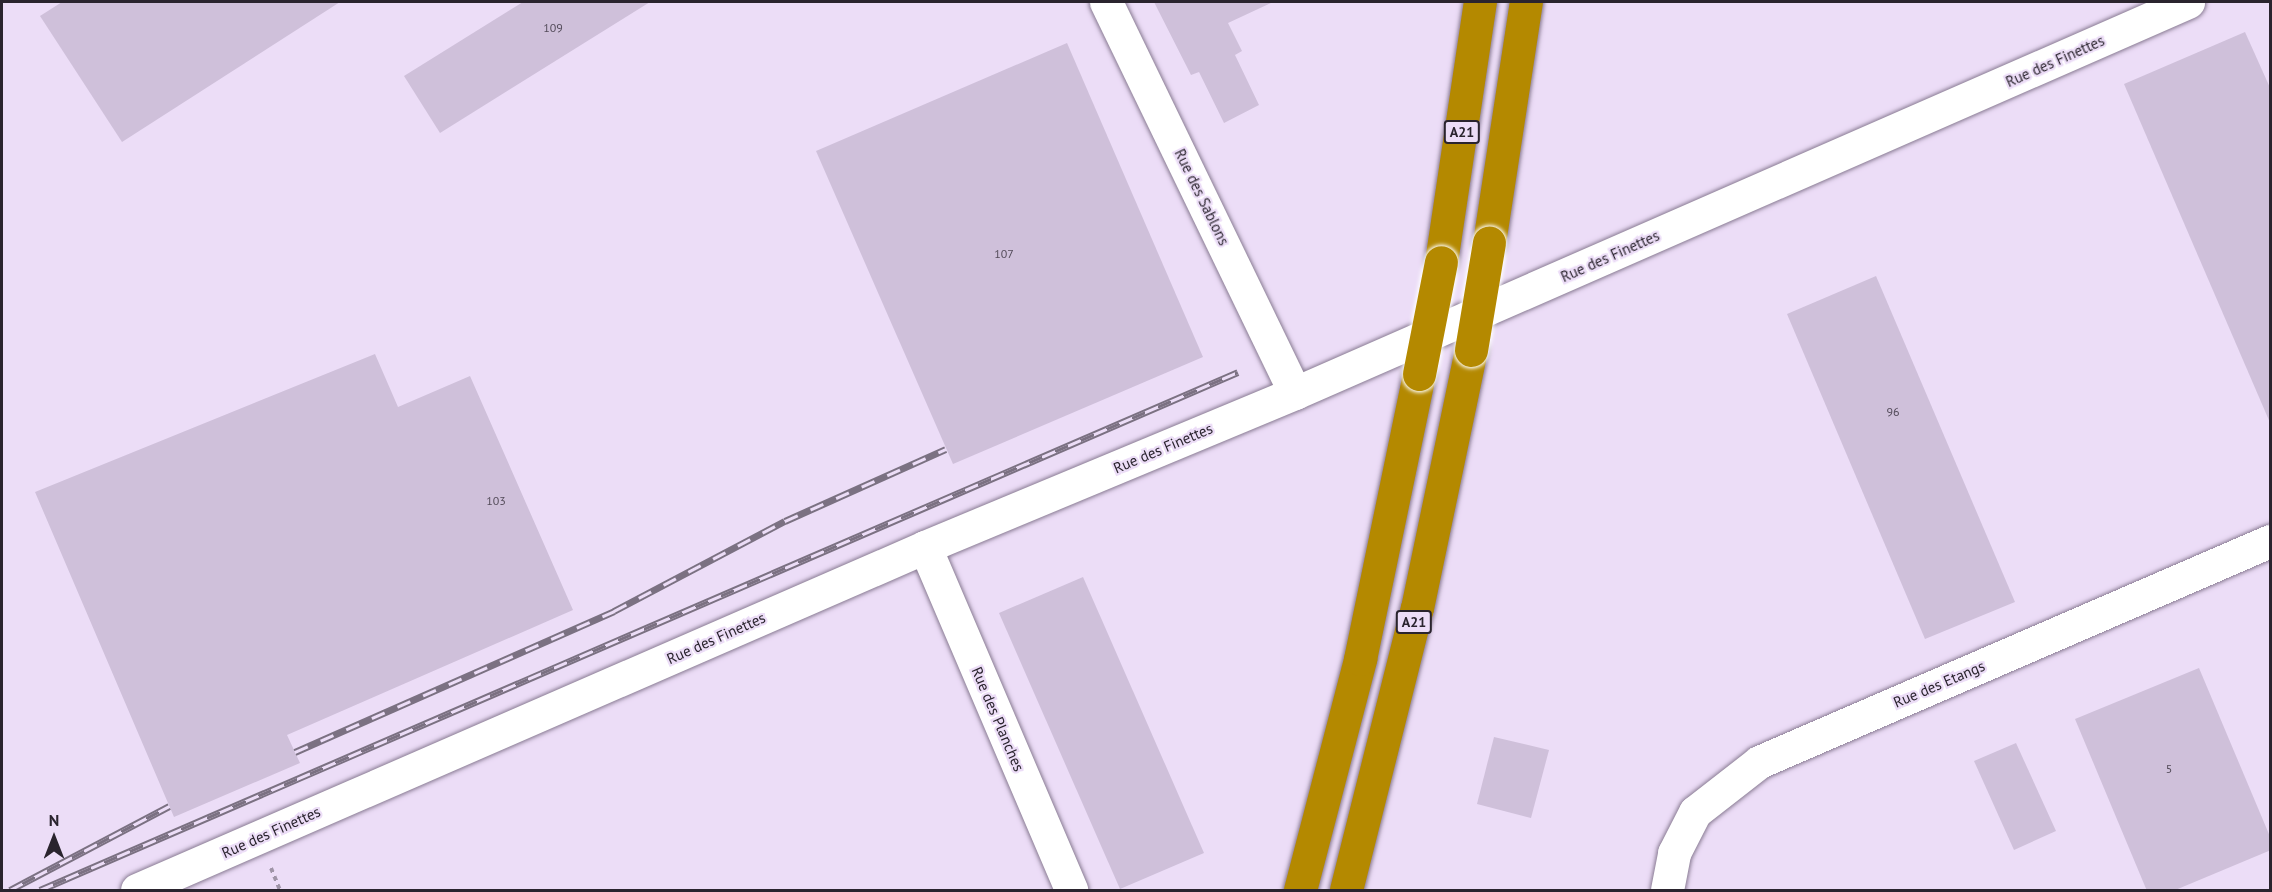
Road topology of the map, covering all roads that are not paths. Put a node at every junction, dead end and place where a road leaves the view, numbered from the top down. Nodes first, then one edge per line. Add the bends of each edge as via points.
1 (1106, 2) edge
2 (1480, 2) edge
3 (1526, 2) edge
4 (2188, 2) edge
5 (1295, 393) junction
6 (2271, 540) edge
7 (925, 547) junction
8 (137, 891) edge
9 (1071, 891) edge
10 (1300, 891) edge
11 (1346, 891) edge
12 (1667, 891) edge

1 - 5 street, Rue des Sablons
2 - 10 highway, A21, bridge via 1419,374 1360,658
3 - 11 highway, A21, bridge via 1471,350 1417,608
4 - 5 street, Rue des Finettes
5 - 7 street, Rue des Finettes
6 - 12 street, Rue des Etangs via 1759,762 1695,812 1674,853
7 - 8 street, Rue des Finettes
7 - 9 street, Rue des Planches

